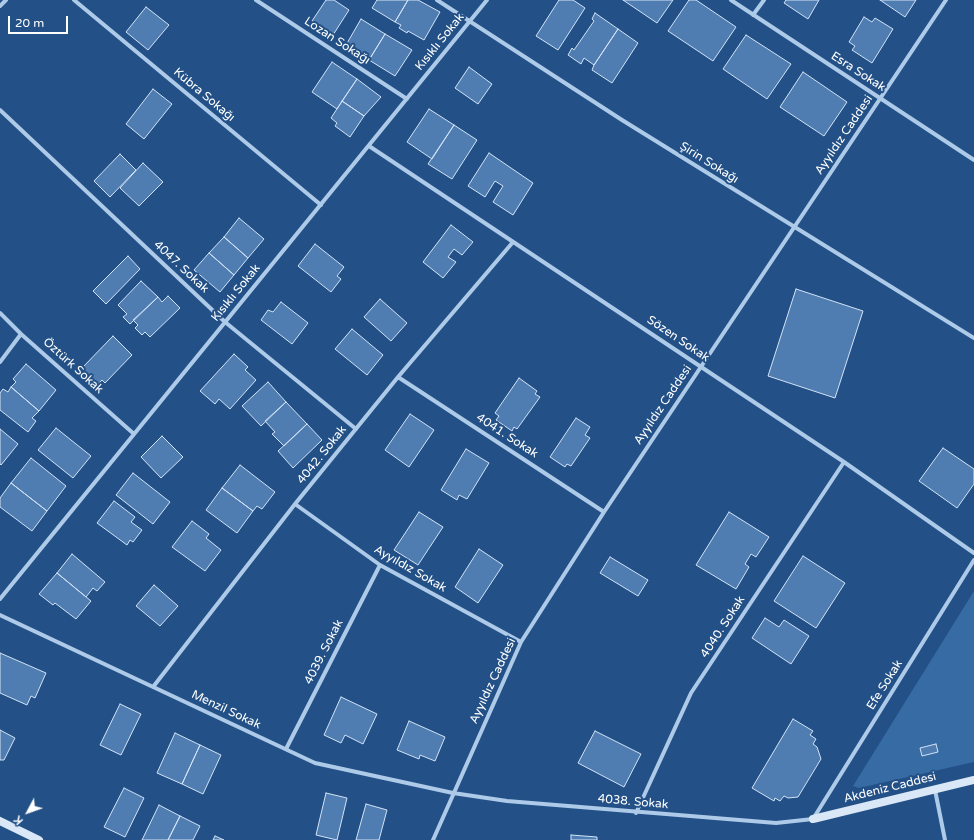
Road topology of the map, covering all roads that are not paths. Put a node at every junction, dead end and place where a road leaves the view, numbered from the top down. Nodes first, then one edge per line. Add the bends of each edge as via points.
1 (6, 0) edge
2 (74, 0) edge
3 (256, 0) edge
4 (437, 0) edge
5 (487, 0) edge
6 (731, 0) edge
7 (764, 0) edge
8 (946, 0) edge
9 (0, 6) edge
10 (753, 15) junction
11 (470, 21) junction
12 (407, 99) junction
13 (881, 99) junction
14 (0, 110) edge
15 (369, 146) junction
16 (974, 160) edge
17 (321, 206) junction
18 (794, 228) junction
19 (513, 242) junction
20 (0, 313) edge
21 (225, 322) junction
22 (21, 334) junction
23 (974, 338) edge
24 (0, 362) edge
25 (701, 366) junction
26 (398, 377) junction
27 (356, 429) junction
28 (134, 434) junction
29 (844, 462) junction
30 (295, 504) junction
31 (604, 512) junction
32 (974, 553) edge
33 (974, 560) edge
34 (380, 564) junction
35 (0, 599) edge
36 (0, 615) edge
37 (521, 642) junction
38 (153, 687) junction
39 (286, 749) junction
40 (974, 780) edge
41 (935, 790) junction
42 (453, 793) junction
43 (636, 813) junction
44 (813, 820) junction
45 (0, 821) edge
46 (39, 840) edge
47 (433, 840) edge
48 (945, 840) edge

1 - 9 street
2 - 17 street, Kübra Sokağı
3 - 12 street, Lozan Sokağı
4 - 11 street, Şirin Sokağı
5 - 11 street, Kısıklı Sokak
6 - 10 street, Esra Sokak
7 - 10 street
8 - 13 street, Ayyıldız Caddesi
10 - 13 street, Esra Sokak
11 - 12 street, Kısıklı Sokak
11 - 18 street, Şirin Sokağı
12 - 15 street, Kısıklı Sokak
13 - 16 street, Esra Sokak
13 - 18 street, Ayyıldız Caddesi
14 - 21 street, 4047. Sokak
15 - 17 street, Kısıklı Sokak
15 - 19 street, Sözen Sokak
17 - 21 street, Kısıklı Sokak
18 - 23 street, Şirin Sokağı
18 - 25 street, Ayyıldız Caddesi
19 - 25 street, Sözen Sokak
19 - 26 street, 4042. Sokak
20 - 22 street, Öztürk Sokak
21 - 27 street, 4047. Sokak
21 - 28 street, Kısıklı Sokak
22 - 24 street
22 - 28 street, Öztürk Sokak
25 - 29 street, Sözen Sokak
25 - 31 street, Ayyıldız Caddesi
26 - 27 street, 4042. Sokak
26 - 31 street, 4041. Sokak
27 - 30 street, 4042. Sokak
28 - 35 street, Kısıklı Sokak
29 - 32 street, Sözen Sokak
29 - 43 street, 4040. Sokak via 691,693
30 - 34 street, Ayyıldız Sokak
30 - 38 street, 4042. Sokak
31 - 37 street, Ayyıldız Caddesi
33 - 44 street, Efe Sokak
34 - 37 street, Ayyıldız Sokak
34 - 39 street, 4039. Sokak
36 - 38 street, Menzil Sokak
37 - 42 street, Ayyıldız Caddesi
38 - 39 street, Menzil Sokak
39 - 42 street, Menzil Sokak via 315,763
40 - 41 main road, Akdeniz Caddesi
41 - 44 main road, Akdeniz Caddesi
41 - 48 street
42 - 43 street, 4038. Sokak via 507,802
42 - 47 street, Ayyıldız Caddesi
43 - 44 street, 4038. Sokak via 776,823
45 - 46 main road

